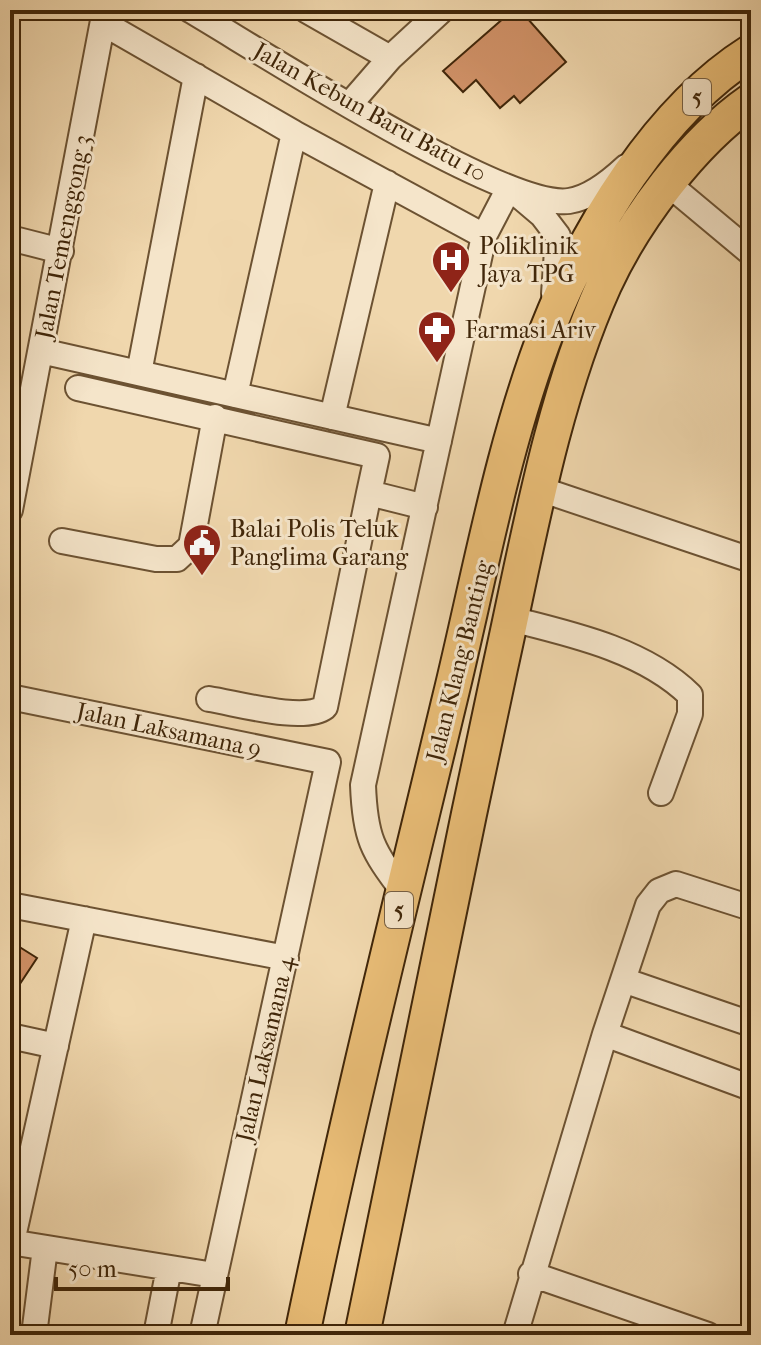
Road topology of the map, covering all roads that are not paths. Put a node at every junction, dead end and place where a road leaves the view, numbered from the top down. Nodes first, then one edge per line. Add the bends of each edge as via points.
1 (190, 10) edge
2 (306, 10) edge
3 (442, 10) edge
4 (104, 16) edge
5 (751, 52) edge
6 (390, 58) junction
7 (196, 76) junction
8 (751, 101) edge
9 (350, 104) junction
10 (294, 133) junction
11 (649, 147) junction
12 (666, 182) junction
13 (387, 183) junction
14 (509, 188) junction
15 (484, 236) junction
16 (10, 238) edge
17 (61, 251) junction
18 (751, 253) edge
19 (549, 328) junction
20 (41, 351) junction
21 (139, 373) junction
22 (78, 388) dead end
23 (235, 395) junction
24 (215, 417) junction
25 (332, 417) junction
26 (439, 441) junction
27 (13, 482) edge
28 (540, 489) junction
29 (369, 493) junction
30 (425, 507) junction
31 (10, 510) edge
32 (62, 541) dead end
33 (751, 560) edge
34 (511, 619) junction
35 (10, 697) edge
36 (209, 699) dead end
37 (328, 762) joint
38 (661, 793) dead end
39 (403, 891) junction
40 (10, 905) edge
41 (751, 908) edge
42 (84, 919) junction
43 (286, 958) junction
44 (623, 980) junction
45 (751, 1024) edge
46 (605, 1034) junction
47 (10, 1036) edge
48 (56, 1046) junction
49 (751, 1088) edge
50 (11, 1242) edge
51 (45, 1248) junction
52 (169, 1268) junction
53 (531, 1274) junction
54 (214, 1275) junction
55 (703, 1334) edge
56 (34, 1335) edge
57 (156, 1335) edge
58 (202, 1335) edge
59 (302, 1335) edge
60 (362, 1335) edge
61 (515, 1335) edge

1 - 9 street, Jalan Kebun Baru Batu 10
2 - 6 street
3 - 6 street
4 - 7 street
4 - 17 street, Jalan Temenggong 3
5 - 11 highway, Jalan Klang Banting / 5 via 714,79
6 - 9 street
7 - 10 street
7 - 21 street
8 - 12 highway, Jalan Klang Banting / 5
9 - 14 street, Jalan Kebun Baru Batu 10
10 - 13 street
10 - 23 street
11 - 14 street via 612,180 568,201
11 - 19 highway, Jalan Klang Banting / 5 via 601,221
12 - 18 street
12 - 28 highway, Jalan Klang Banting / 5 via 629,237 594,310
13 - 15 street
13 - 25 street
14 - 15 street
14 - 19 street via 558,236
15 - 26 street
16 - 17 street
17 - 20 street, Jalan Temenggong 3
19 - 39 highway, Jalan Klang Banting / 5 via 508,459
20 - 21 street
20 - 27 street, Jalan Temenggong 3
21 - 23 street
22 - 24 street
23 - 25 street
24 - 29 street via 377,456
24 - 32 street via 191,546 177,559
25 - 26 street
26 - 30 street
27 - 31 street, Jalan Temenggong 3
28 - 33 street
28 - 34 highway, Jalan Klang Banting / 5
29 - 30 street
29 - 36 street via 325,707 316,714 296,713
30 - 39 street via 363,785 365,826 376,856
34 - 38 street via 609,648 675,680 690,695 690,714
34 - 60 highway, Jalan Klang Banting / 5
35 - 37 street, Jalan Laksamana 9
37 - 43 street, Jalan Laksamana 4
39 - 59 highway, Jalan Klang Banting / 5
40 - 42 street
41 - 44 street via 676,884 659,891 638,929
42 - 43 street
42 - 48 street
43 - 54 street, Jalan Laksamana 4
44 - 45 street
44 - 46 street
46 - 49 street
46 - 53 street
47 - 48 street
48 - 50 street
50 - 51 street
51 - 52 street
51 - 56 street
52 - 54 street
52 - 57 street
53 - 55 street
53 - 61 street
54 - 58 street, Jalan Laksamana 4

